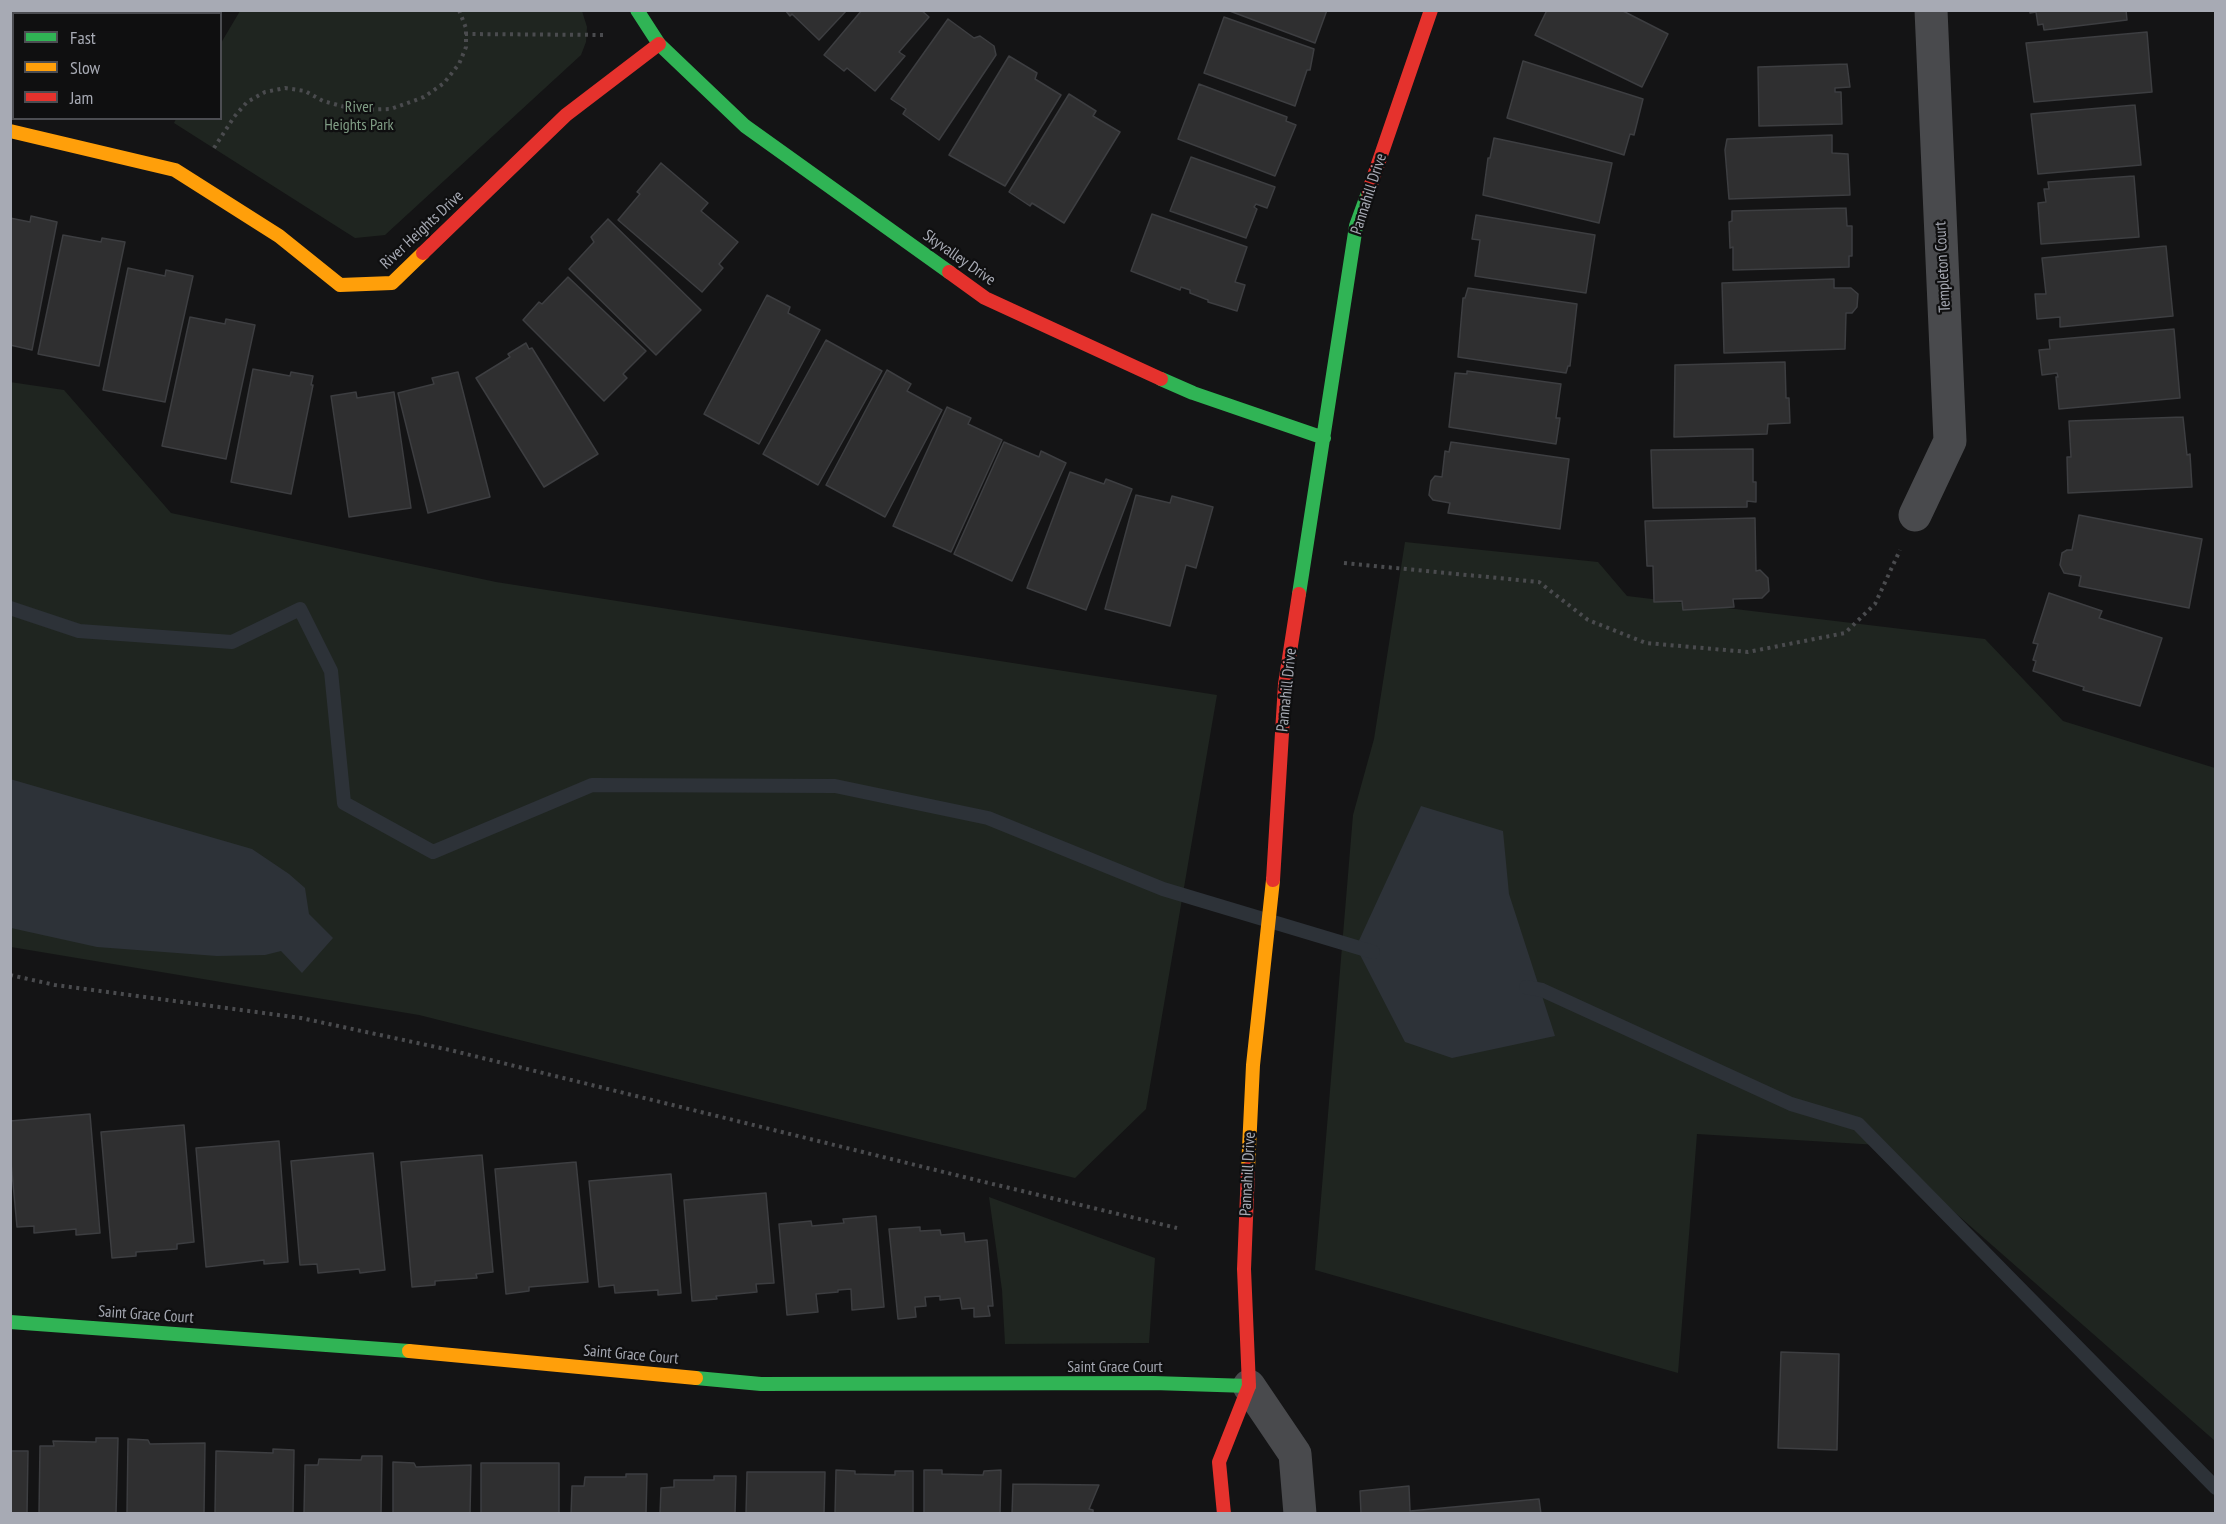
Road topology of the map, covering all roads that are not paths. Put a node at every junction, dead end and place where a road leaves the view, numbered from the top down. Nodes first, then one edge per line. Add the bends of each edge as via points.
1 (637, 10) edge
2 (1431, 10) edge
3 (1931, 10) edge
4 (659, 44) junction
5 (10, 131) edge
6 (1324, 438) junction
7 (1915, 515) road end
8 (10, 1322) edge
9 (1250, 1386) junction
10 (1224, 1514) edge
11 (1300, 1514) edge

1 - 4 street, Skyvalley Drive
2 - 6 street, Pannahill Drive via 1356,226
3 - 7 street, Templeton Court via 1950,441
4 - 5 street, River Heights Drive via 566,115 392,283 340,285 279,236 175,170
4 - 6 street, Skyvalley Drive via 745,126 985,298 1193,393
6 - 9 street, Pannahill Drive via 1285,684 1275,860 1253,1065 1244,1269
8 - 9 street, Saint Grace Court via 346,1345 761,1384
9 - 10 street, Pannahill Drive via 1219,1462
9 - 11 street via 1295,1454

